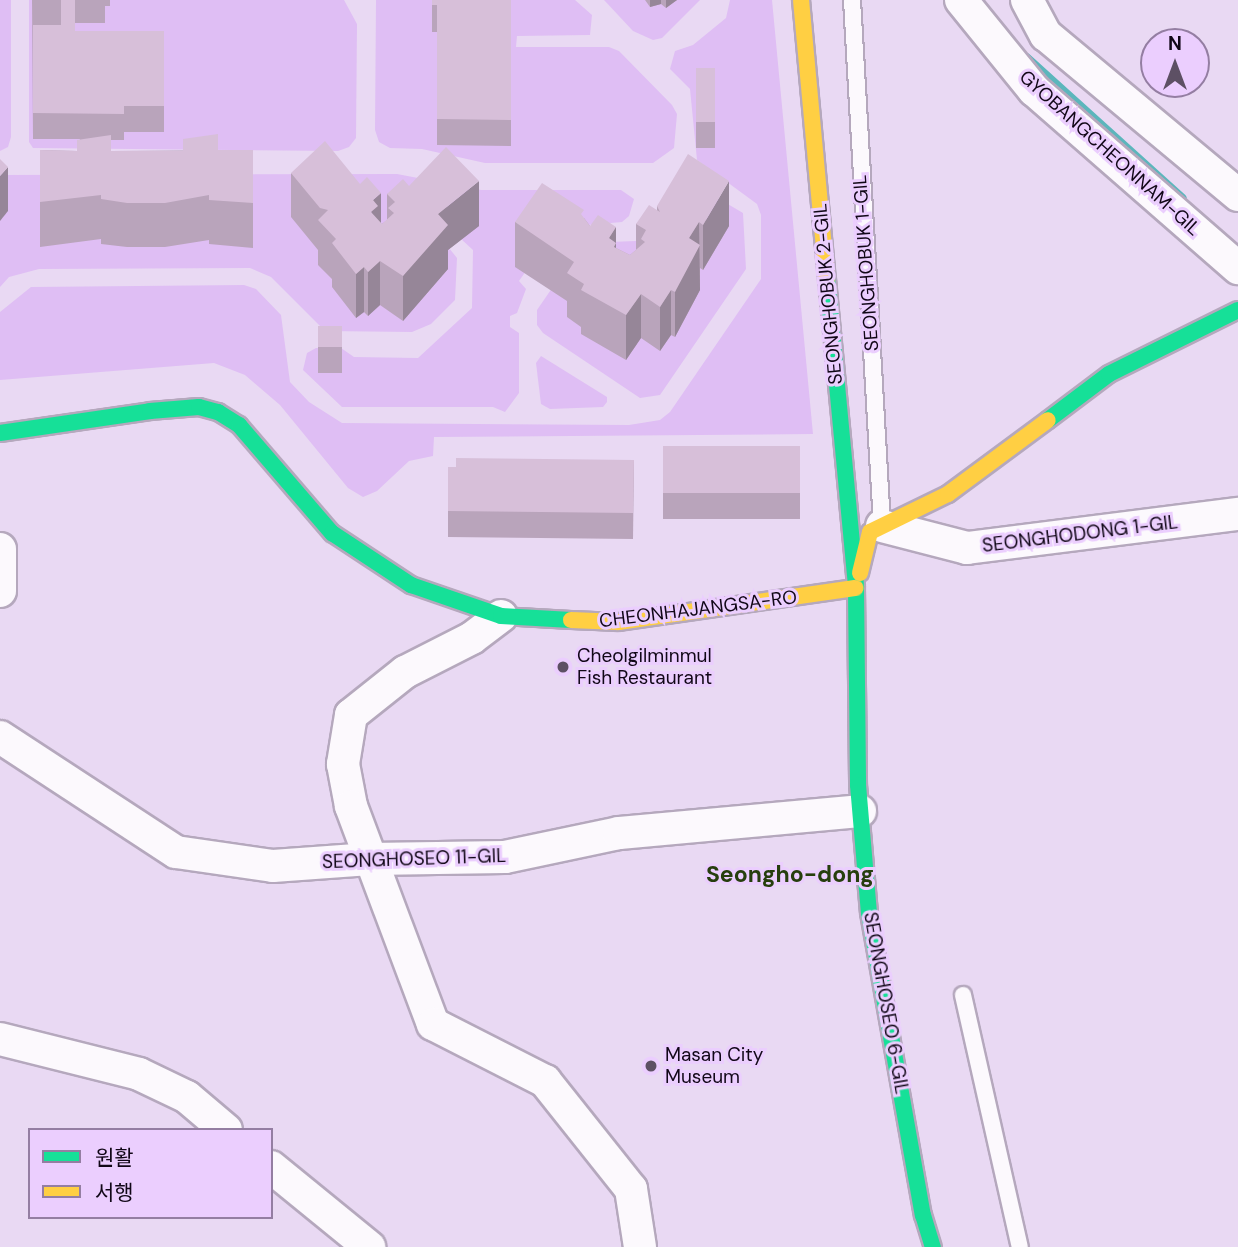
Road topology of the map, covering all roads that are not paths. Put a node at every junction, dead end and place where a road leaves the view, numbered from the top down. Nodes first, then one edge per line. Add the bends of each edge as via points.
1 (801, 0) edge
2 (852, 0) edge
3 (961, 0) edge
4 (1027, 0) edge
5 (1238, 195) edge
6 (1238, 268) edge
7 (1238, 310) edge
8 (0, 433) edge
9 (1238, 514) edge
10 (882, 526) junction
11 (0, 549) edge
12 (856, 588) junction
13 (0, 591) edge
14 (501, 616) junction
15 (0, 737) edge
16 (860, 811) junction
17 (370, 859) junction
18 (963, 995) dead end
19 (0, 1039) edge
20 (224, 1128) edge
21 (273, 1169) edge
22 (369, 1247) edge
23 (639, 1247) edge
24 (933, 1247) edge
25 (1020, 1247) edge

1 - 12 main road, SEONGHOBUK 2-GIL
2 - 10 lane, SEONGHOBUK 1-GIL
3 - 6 street, GYOBANGCHEONNAM-GIL via 1034,90
4 - 5 street via 1046,35
7 - 10 main road via 1110,374 948,494
8 - 14 main road, CHEONHAJANGSA-RO via 150,411 199,407 218,412 239,425 332,533 354,549 411,585
9 - 10 street, SEONGHODONG 1-GIL via 967,548
10 - 12 main road via 870,532
11 - 13 street
12 - 14 main road, CHEONHAJANGSA-RO via 619,622
12 - 16 main road, SEONGHOSEO 6-GIL
14 - 17 street via 472,638 405,672 351,715 343,764 351,806
15 - 17 street, SEONGHOSEO 11-GIL via 176,852 273,866
16 - 17 street, SEONGHOSEO 11-GIL via 619,833 505,857
16 - 24 main road, SEONGHOSEO 6-GIL via 872,929 923,1215
17 - 23 street via 433,1024 545,1081 631,1189
18 - 25 lane
19 - 20 street via 139,1074 187,1097
21 - 22 street

